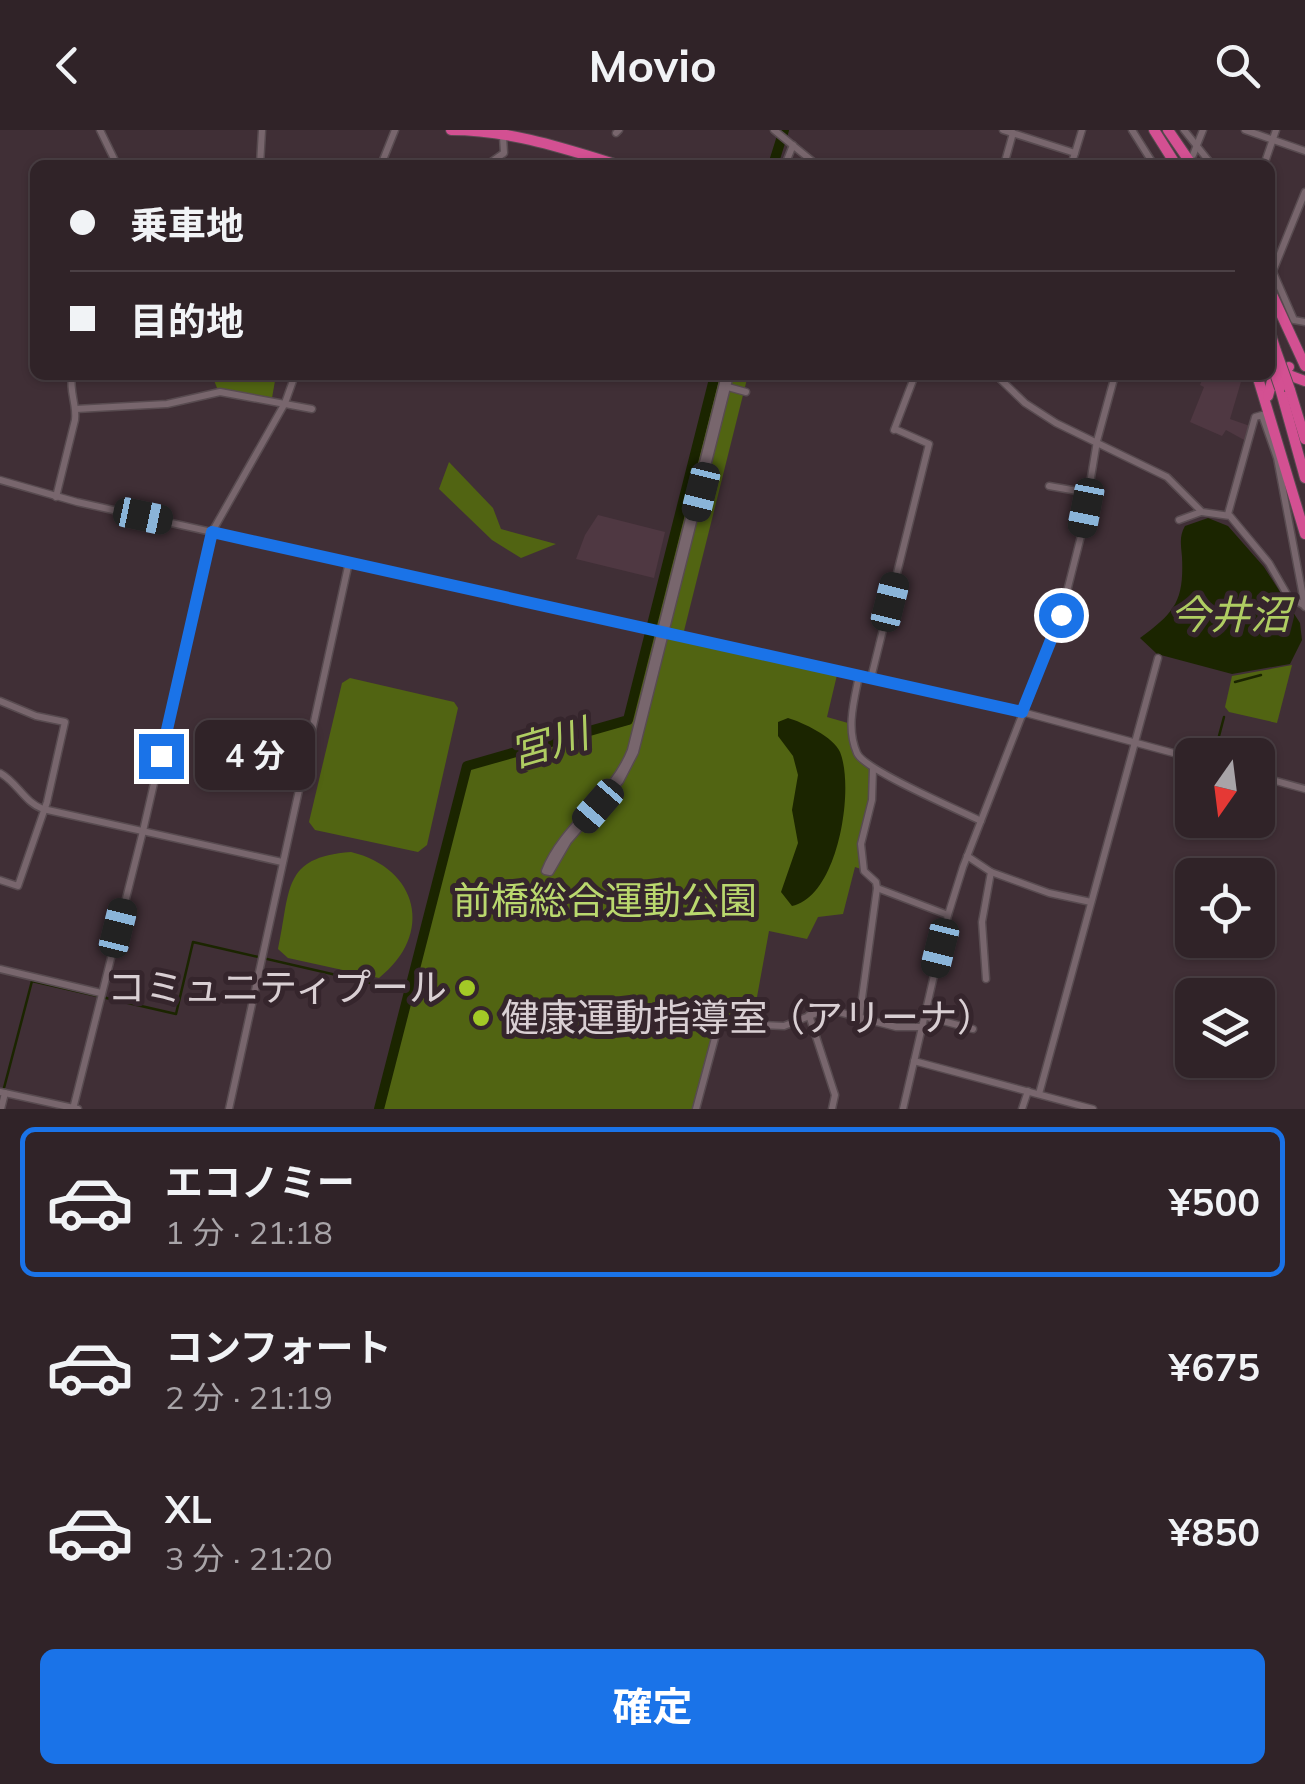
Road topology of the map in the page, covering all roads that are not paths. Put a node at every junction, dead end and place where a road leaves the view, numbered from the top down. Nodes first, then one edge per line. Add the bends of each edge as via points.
1 (100, 130) edge
2 (262, 130) edge
3 (395, 130) edge
4 (451, 130) edge
5 (1003, 130) edge
6 (1082, 130) edge
7 (1132, 130) edge
8 (1157, 130) edge
9 (1184, 130) edge
10 (1203, 130) edge
11 (1244, 130) edge
12 (502, 132) edge
13 (776, 132) edge
14 (1013, 134) junction
15 (1275, 134) edge
16 (790, 144) junction
17 (1197, 146) junction
18 (1305, 150) edge
19 (1075, 153) junction
20 (115, 160) edge
21 (260, 160) edge
22 (383, 160) edge
23 (494, 160) edge
24 (600, 160) edge
25 (786, 160) edge
26 (811, 160) edge
27 (1005, 160) edge
28 (1073, 160) edge
29 (1151, 160) edge
30 (1166, 160) edge
31 (1177, 160) edge
32 (1193, 160) edge
33 (1208, 160) edge
34 (1266, 160) edge
35 (1305, 192) edge
36 (1275, 261) edge
37 (1275, 275) edge
38 (1275, 301) edge
39 (1279, 309) junction
40 (1305, 322) edge
41 (1277, 365) edge
42 (1305, 369) edge
43 (71, 380) edge
44 (293, 380) edge
45 (727, 380) edge
46 (913, 380) edge
47 (1000, 380) edge
48 (1114, 380) edge
49 (1258, 380) edge
50 (1271, 380) edge
51 (1305, 383) edge
52 (725, 387) junction
53 (1285, 389) junction
54 (746, 392) dead end
55 (285, 403) junction
56 (312, 409) dead end
57 (76, 410) junction
58 (1271, 422) junction
59 (1305, 438) edge
60 (1096, 441) junction
61 (1277, 449) junction
62 (1305, 478) edge
63 (0, 480) edge
64 (1049, 486) dead end
65 (1089, 492) junction
66 (56, 497) junction
67 (1202, 512) junction
68 (1228, 514) junction
69 (1179, 520) dead end
70 (212, 532) junction
71 (1305, 534) edge
72 (349, 562) junction
73 (1305, 606) edge
74 (658, 631) junction
75 (1158, 658) dead end
76 (859, 676) junction
77 (871, 678) junction
78 (0, 700) edge
79 (1022, 712) junction
80 (1136, 742) junction
81 (1175, 753) edge
82 (873, 769) junction
83 (0, 773) edge
84 (1275, 781) edge
85 (1305, 789) edge
86 (42, 809) junction
87 (981, 821) junction
88 (144, 831) junction
89 (967, 856) junction
90 (282, 862) junction
91 (991, 872) junction
92 (0, 880) edge
93 (877, 888) junction
94 (1091, 902) junction
95 (948, 915) junction
96 (1, 971) edge
97 (986, 979) dead end
98 (101, 993) junction
99 (809, 1015) junction
100 (924, 1016) junction
101 (859, 1020) junction
102 (922, 1026) junction
103 (974, 1028) dead end
104 (914, 1061) junction
105 (1028, 1091) junction
106 (2, 1092) edge
107 (1038, 1094) junction
108 (2, 1109) edge
109 (75, 1109) edge
110 (229, 1109) edge
111 (696, 1109) edge
112 (832, 1109) edge
113 (902, 1109) edge
114 (1022, 1109) edge
115 (1093, 1109) edge

1 - 20 street
2 - 21 street
3 - 22 street
4 - 12 highway
5 - 14 street
6 - 19 street
7 - 29 street
8 - 30 highway
8 - 31 highway
8 - 32 highway
9 - 17 street
10 - 17 street
11 - 15 street
12 - 23 street via 504,153
12 - 24 highway
13 - 16 street
14 - 19 street
14 - 27 street
15 - 18 street
15 - 34 street
16 - 25 street
16 - 26 street
17 - 32 street
17 - 33 street
19 - 28 street
35 - 36 street
37 - 40 street via 1294,320
38 - 39 highway
39 - 41 highway via 1290,350
39 - 42 highway
41 - 42 highway
41 - 51 highway
41 - 53 highway, bridge
43 - 57 street
44 - 55 street
45 - 52 street
46 - 77 street via 894,430 929,444
47 - 60 street via 1040,413
48 - 60 street
49 - 58 highway
50 - 58 highway
52 - 54 street
52 - 74 street
53 - 59 highway
53 - 62 highway
55 - 56 street
55 - 57 street via 220,392 167,404
55 - 70 street
57 - 66 street
58 - 61 highway
60 - 65 street
60 - 67 street via 1166,476
61 - 68 street via 1257,415
61 - 71 highway
61 - 73 street
63 - 66 street
64 - 65 street
65 - 79 street via 1061,615
66 - 70 street
67 - 68 street
67 - 69 street
68 - 73 street via 1288,596
70 - 72 street
70 - 88 street
72 - 74 street
72 - 90 street
74 - 74 street via 630,764 545,871 562,837 623,768
74 - 76 street
75 - 80 street
76 - 77 street
76 - 82 street via 850,720 857,756
77 - 79 street
78 - 86 street via 64,722
79 - 80 street
79 - 87 street
80 - 81 street
80 - 94 street
82 - 87 street
82 - 93 street via 861,844 864,871
83 - 86 street
84 - 85 street
86 - 88 street
86 - 92 street via 18,886
87 - 89 street
88 - 90 street
88 - 98 street
89 - 91 street
89 - 95 street
90 - 110 street
91 - 94 street
91 - 97 street via 982,922
93 - 95 street
93 - 101 street
94 - 107 street
95 - 100 street
96 - 98 street
98 - 109 street
99 - 101 street via 826,1009
99 - 111 street via 784,1026 719,1024
99 - 112 street via 834,1095
100 - 102 street
100 - 103 street
101 - 102 street
102 - 104 street
104 - 105 street
104 - 113 street
105 - 107 street
105 - 114 street
106 - 108 street
106 - 109 street
107 - 115 street

